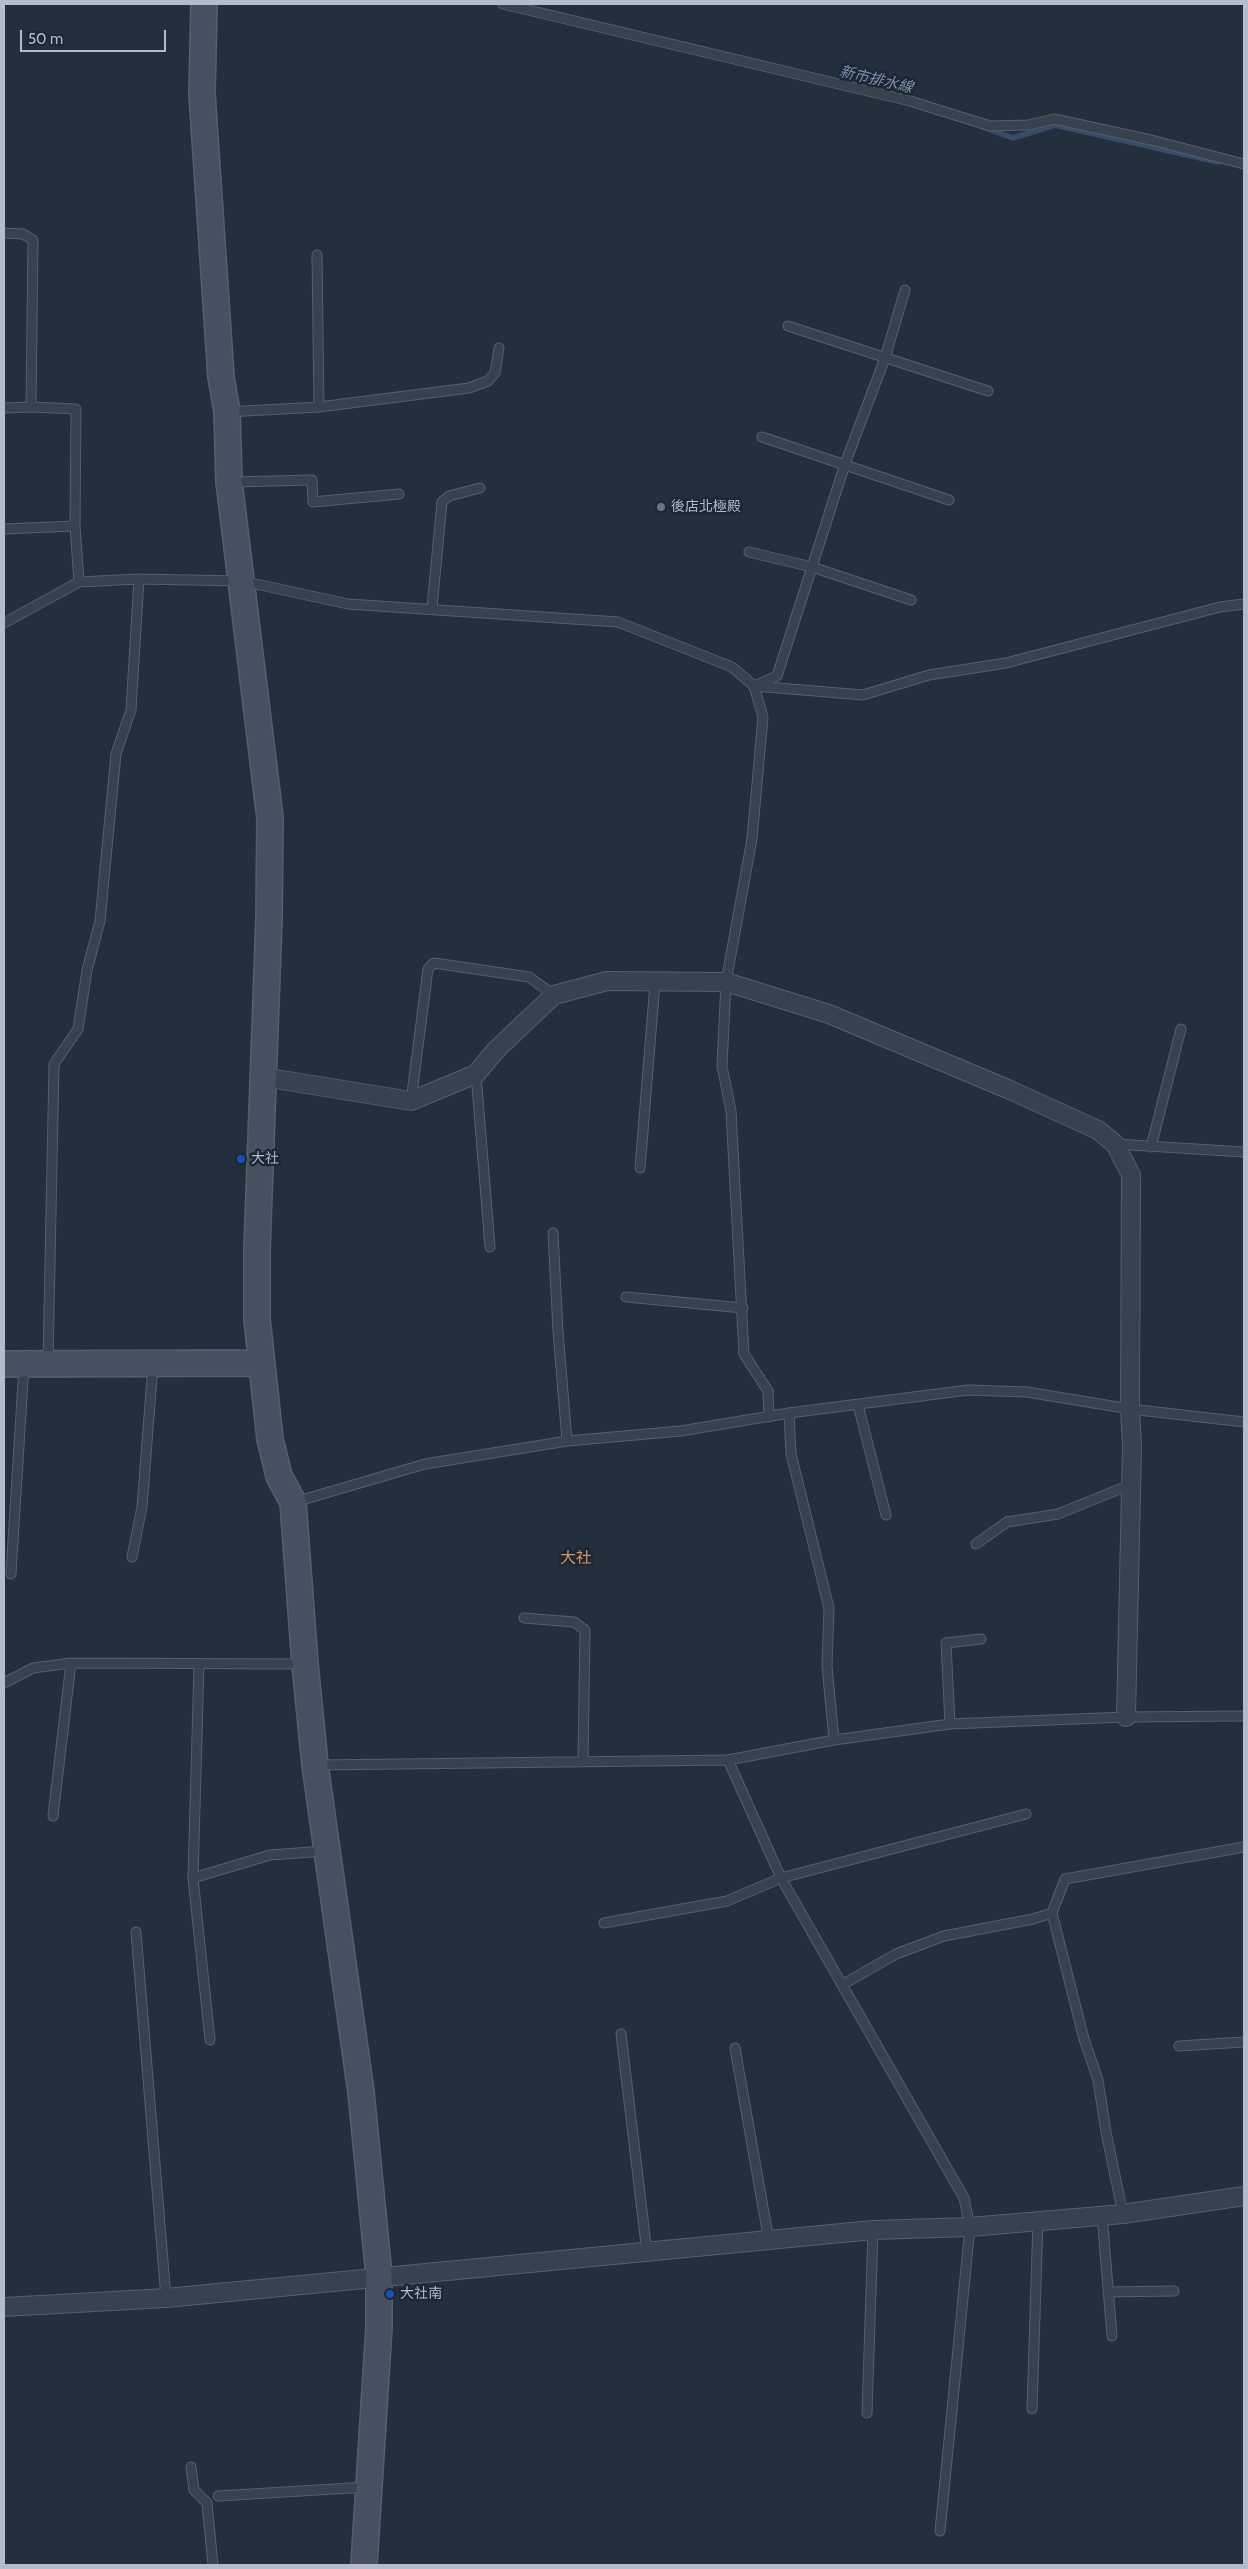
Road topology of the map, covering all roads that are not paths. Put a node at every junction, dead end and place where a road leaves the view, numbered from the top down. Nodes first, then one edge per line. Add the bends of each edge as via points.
1 (204, 4) edge
2 (503, 4) edge
3 (1244, 164) edge
4 (4, 233) edge
5 (317, 255) dead end
6 (905, 290) dead end
7 (788, 326) dead end
8 (499, 348) dead end
9 (885, 358) junction
10 (988, 391) dead end
11 (31, 407) junction
12 (319, 407) junction
13 (4, 408) edge
14 (227, 412) junction
15 (762, 437) dead end
16 (845, 464) junction
17 (229, 482) junction
18 (480, 488) dead end
19 (399, 494) dead end
20 (949, 500) dead end
21 (75, 526) junction
22 (4, 529) edge
23 (749, 552) dead end
24 (812, 567) junction
25 (139, 579) junction
26 (242, 581) junction
27 (79, 582) junction
28 (911, 600) dead end
29 (1244, 604) edge
30 (432, 608) junction
31 (4, 623) edge
32 (754, 686) junction
33 (726, 982) junction
34 (655, 983) junction
35 (554, 995) junction
36 (1181, 1029) dead end
37 (476, 1074) junction
38 (263, 1077) junction
39 (411, 1101) junction
40 (1115, 1144) junction
41 (1151, 1147) junction
42 (1244, 1152) edge
43 (640, 1168) dead end
44 (553, 1233) dead end
45 (490, 1248) dead end
46 (626, 1297) dead end
47 (743, 1308) junction
48 (262, 1363) junction
49 (25, 1364) edge
50 (153, 1365) junction
51 (858, 1404) junction
52 (1130, 1409) junction
53 (789, 1413) junction
54 (769, 1417) junction
55 (1244, 1422) edge
56 (567, 1442) junction
57 (1132, 1484) junction
58 (293, 1502) junction
59 (886, 1515) dead end
60 (976, 1544) dead end
61 (132, 1557) dead end
62 (11, 1574) dead end
63 (524, 1618) dead end
64 (981, 1639) dead end
65 (71, 1663) junction
66 (305, 1664) junction
67 (199, 1665) junction
68 (4, 1683) edge
69 (1244, 1716) edge
70 (1126, 1718) junction
71 (950, 1724) junction
72 (834, 1740) junction
73 (728, 1760) junction
74 (583, 1761) junction
75 (315, 1765) junction
76 (1026, 1814) dead end
77 (53, 1816) dead end
78 (1244, 1847) edge
79 (326, 1851) junction
80 (193, 1878) junction
81 (781, 1878) junction
82 (1052, 1912) junction
83 (604, 1923) dead end
84 (136, 1932) dead end
85 (842, 1985) junction
86 (621, 2034) dead end
87 (210, 2040) dead end
88 (1244, 2042) edge
89 (1179, 2046) dead end
90 (735, 2048) dead end
91 (1244, 2196) edge
92 (1123, 2214) junction
93 (1102, 2215) junction
94 (1038, 2220) junction
95 (970, 2227) junction
96 (874, 2230) junction
97 (769, 2241) junction
98 (647, 2253) junction
99 (379, 2276) junction
100 (1174, 2291) dead end
101 (1108, 2292) junction
102 (166, 2298) junction
103 (4, 2307) edge
104 (1112, 2336) dead end
105 (1032, 2409) dead end
106 (867, 2413) dead end
107 (191, 2466) dead end
108 (369, 2487) junction
109 (218, 2496) dead end
110 (940, 2530) dead end
111 (213, 2565) edge
112 (364, 2565) edge

1 - 14 street via 202,94 221,377
2 - 3 lane via 910,101 990,126 1028,125 1054,119
4 - 11 lane via 23,234 33,240
5 - 12 lane
6 - 9 lane
7 - 9 lane
8 - 12 lane via 495,373 488,381 469,388
9 - 10 lane
9 - 16 lane
11 - 13 lane
11 - 21 lane via 76,409
12 - 14 lane
14 - 17 street
15 - 16 lane
16 - 20 lane
16 - 24 lane
17 - 19 lane via 312,480 313,502
17 - 26 street
18 - 30 lane via 449,496 442,502
21 - 22 lane
21 - 27 lane
23 - 24 lane
24 - 28 lane
24 - 32 lane via 777,676
25 - 26 lane
25 - 27 lane
25 - 49 lane via 131,710 116,754 100,921 87,970 78,1029 54,1064
26 - 30 lane via 348,604
26 - 38 street via 270,818
27 - 31 lane
29 - 32 lane via 1220,607 1006,663 929,675 863,695
30 - 32 lane via 618,622 732,667
32 - 33 lane via 763,717 753,829
33 - 34 street
33 - 40 street via 829,1014 917,1050 1098,1130
33 - 47 lane via 722,1066 731,1111
34 - 35 street via 607,981
34 - 43 lane
35 - 37 street via 496,1050
35 - 39 lane via 529,977 434,964 428,969
36 - 41 lane
37 - 39 street
37 - 45 lane
38 - 39 street
38 - 48 street via 257,1250 257,1320
40 - 41 lane
40 - 52 street via 1131,1175
41 - 42 lane
44 - 56 lane
46 - 47 lane
47 - 54 lane via 744,1354 768,1391
48 - 50 street
48 - 58 street via 270,1439 279,1476
49 - 50 street
49 - 62 lane
50 - 61 lane via 142,1507
51 - 52 lane via 968,1390 1027,1392
51 - 53 lane
51 - 59 lane
52 - 55 lane
52 - 57 street
53 - 54 lane
53 - 72 lane via 791,1454 829,1608 827,1666
54 - 56 lane via 681,1431
56 - 58 lane via 425,1464
57 - 60 lane via 1058,1514 1007,1522
57 - 70 street
58 - 66 street
63 - 74 lane via 574,1622 585,1630
64 - 71 lane via 946,1642
65 - 67 lane
65 - 68 lane via 33,1668
65 - 77 lane
66 - 67 lane
66 - 75 street
67 - 80 lane
69 - 70 lane
70 - 71 lane
71 - 72 lane
72 - 73 lane
73 - 74 lane
73 - 81 lane
74 - 75 lane
75 - 79 street
76 - 81 lane
78 - 82 lane via 1065,1879
79 - 80 lane via 270,1856
79 - 99 street via 361,2092
80 - 87 lane
81 - 83 lane via 727,1901
81 - 85 lane
82 - 85 lane via 1033,1920 944,1936 896,1954
82 - 92 lane via 1084,2040 1098,2080
84 - 102 lane
85 - 95 lane via 964,2198
86 - 98 lane
88 - 89 lane
90 - 97 lane
91 - 92 street
92 - 93 street
93 - 94 street
93 - 101 lane
94 - 95 street
94 - 105 lane
95 - 96 street
95 - 110 lane
96 - 97 street
96 - 106 lane
97 - 98 street
98 - 99 street
99 - 102 street
99 - 108 street
100 - 101 lane
101 - 104 lane
102 - 103 street
107 - 111 lane via 194,2490 207,2503
108 - 109 lane
108 - 112 street

